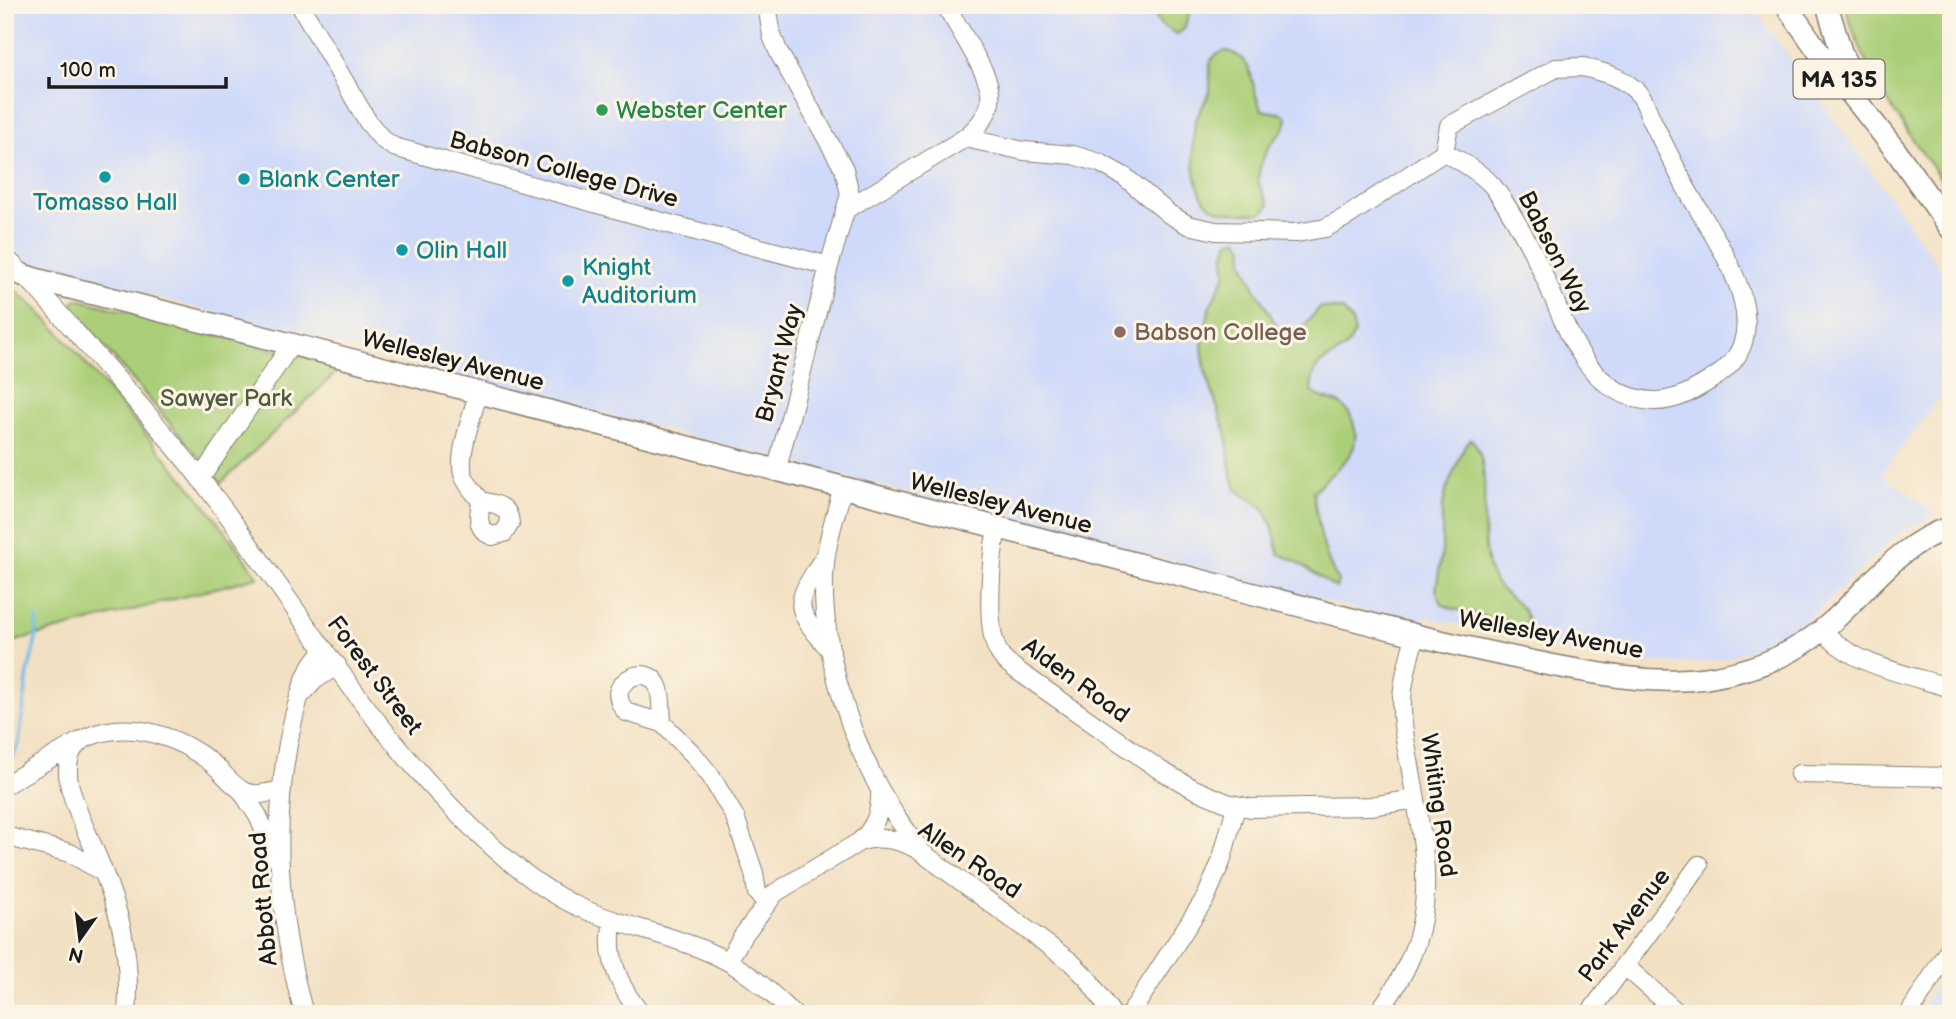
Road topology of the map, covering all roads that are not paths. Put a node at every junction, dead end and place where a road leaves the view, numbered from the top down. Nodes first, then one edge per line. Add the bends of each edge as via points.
1 (300, 5) edge
2 (767, 5) edge
3 (945, 5) edge
4 (1786, 5) edge
5 (1827, 5) edge
6 (965, 138) junction
7 (1896, 151) junction
8 (1444, 152) junction
9 (845, 210) junction
10 (1951, 229) edge
11 (5, 257) edge
12 (830, 266) junction
13 (15, 272) edge
14 (291, 345) junction
15 (478, 393) junction
16 (776, 472) junction
17 (200, 479) junction
18 (842, 490) junction
19 (481, 501) dead end
20 (1951, 527) edge
21 (997, 529) junction
22 (826, 555) junction
23 (1823, 630) junction
24 (1415, 635) junction
25 (326, 650) junction
26 (831, 651) junction
27 (337, 665) junction
28 (1951, 688) edge
29 (299, 697) junction
30 (662, 723) dead end
31 (82, 740) junction
32 (1798, 774) dead end
33 (1951, 777) edge
34 (5, 785) edge
35 (241, 790) junction
36 (282, 790) junction
37 (880, 790) junction
38 (1416, 799) junction
39 (1236, 806) junction
40 (5, 836) edge
41 (859, 842) junction
42 (925, 854) junction
43 (1699, 865) dead end
44 (104, 873) junction
45 (281, 874) junction
46 (767, 903) junction
47 (613, 921) junction
48 (1951, 946) edge
49 (728, 961) junction
50 (1624, 965) junction
51 (127, 1014) edge
52 (303, 1014) edge
53 (641, 1014) edge
54 (793, 1014) edge
55 (1112, 1014) edge
56 (1130, 1014) edge
57 (1377, 1014) edge
58 (1589, 1014) edge
59 (1679, 1014) edge
60 (1909, 1014) edge

1 - 12 street, Babson College Drive via 368,122 394,146
2 - 9 street via 779,53 844,169 850,194
3 - 6 street via 989,81 987,114
4 - 7 main road, MA 135
5 - 7 main road, MA 135 via 1847,66
6 - 8 street via 1100,163 1188,225 1216,231 1283,233 1325,228
6 - 9 street
7 - 10 main road, MA 135
8 - 8 street, Babson Way via 1494,187 1538,261 1572,342 1608,386 1654,401 1676,398 1728,370 1740,352 1744,334 1740,287 1642,96 1623,79 1583,66 1556,68 1449,126
9 - 12 street
11 - 13 street, Forest Street
12 - 16 street, Bryant Way
13 - 14 main road, Wellesley Avenue
13 - 17 street, Forest Street
14 - 15 main road, Wellesley Avenue
14 - 17 street
15 - 16 main road, Wellesley Avenue
15 - 19 street via 462,468
16 - 18 main road, Wellesley Avenue
17 - 25 street, Forest Street
18 - 21 main road, Wellesley Avenue
18 - 22 street
20 - 23 main road, Wellesley Avenue via 1901,553
21 - 24 main road, Wellesley Avenue
21 - 39 street, Alden Road via 991,616 1001,656 1149,762 1206,795
22 - 26 street
22 - 26 street via 804,589 801,608 804,620
23 - 24 main road, Wellesley Avenue via 1756,666 1679,680 1601,674
23 - 28 street via 1838,646 1862,659
24 - 38 street, Whiting Road via 1402,702
25 - 27 street, Forest Street
25 - 29 street, Abbott Road via 310,667
26 - 37 street via 850,720
27 - 29 street
27 - 47 street, Forest Street via 392,739 475,831 550,891
29 - 36 street, Abbott Road
30 - 46 street via 702,764 724,797 739,827 757,893
31 - 34 street
31 - 35 street via 112,730 163,736 207,759
31 - 44 street via 68,763 69,783
32 - 33 street
35 - 36 street via 257,794
35 - 45 street via 258,816
36 - 45 street, Abbott Road
37 - 41 street via 876,821
37 - 42 street via 894,816
38 - 39 street, Alden Road via 1371,806
38 - 57 street, Whiting Road via 1426,868 1424,915 1407,968
39 - 56 street via 1206,897
40 - 44 street via 70,853
41 - 42 street, Allen Road via 891,839
41 - 46 street, Allen Road via 779,890
42 - 55 street, Allen Road via 1071,962
43 - 50 street, Park Avenue
44 - 51 street via 127,951
45 - 52 street, Abbott Road via 287,937
46 - 49 street, Allen Road
47 - 49 street, Forest Street
47 - 53 street via 613,964
48 - 60 street
49 - 54 street, Forest Street via 756,979
50 - 58 street, Park Avenue
50 - 59 street

